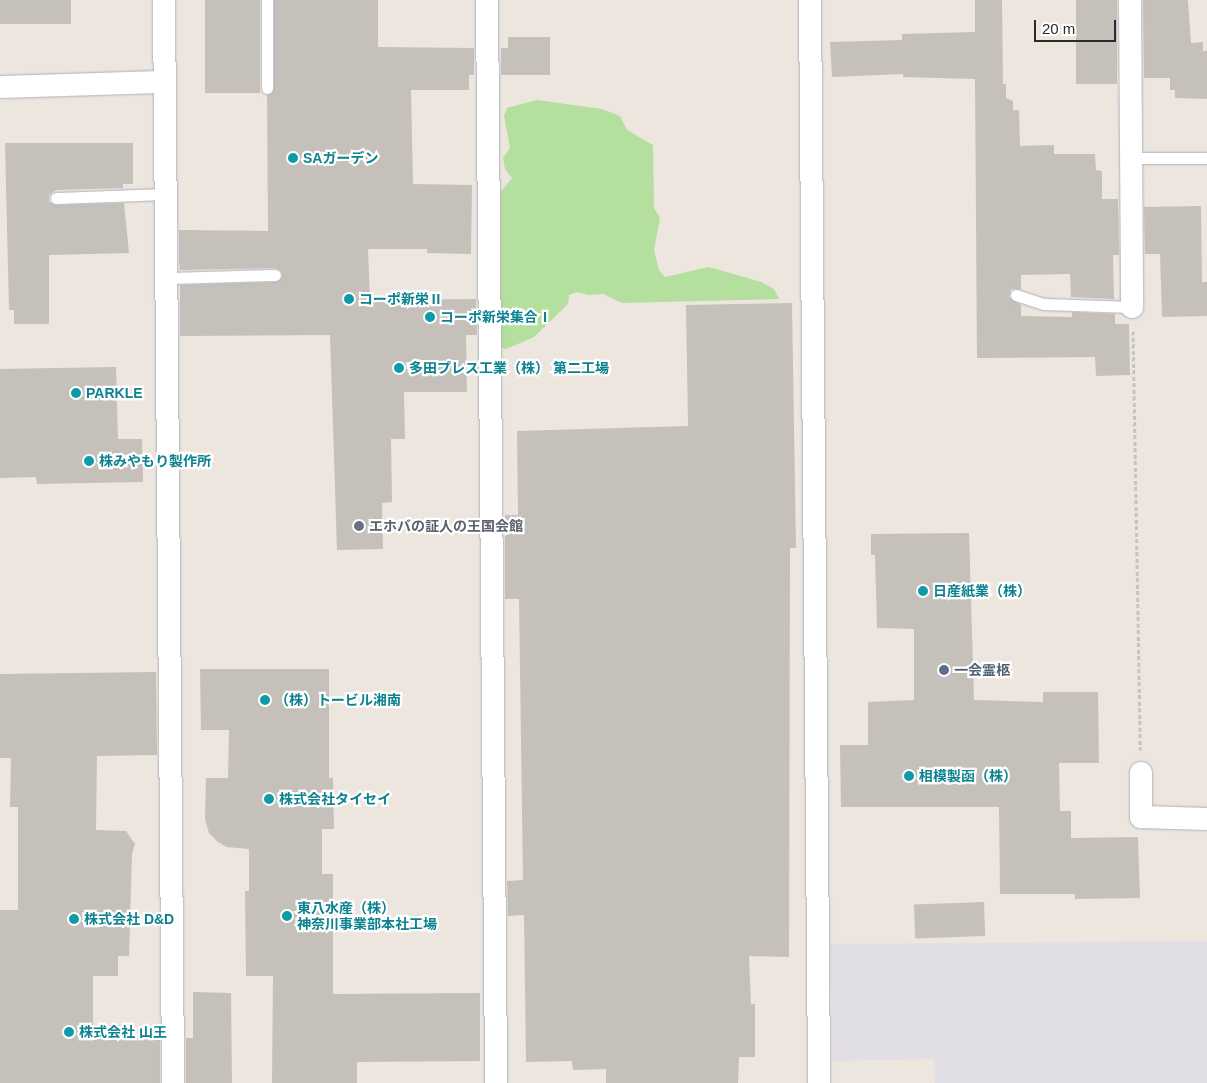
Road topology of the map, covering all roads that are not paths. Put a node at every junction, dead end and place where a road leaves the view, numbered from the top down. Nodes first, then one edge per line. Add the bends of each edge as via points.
1 (164, 0) edge
2 (267, 0) edge
3 (487, 0) edge
4 (810, 0) edge
5 (1130, 0) edge
6 (165, 82) junction
7 (3, 87) dead end
8 (267, 88) dead end
9 (1133, 158) junction
10 (1207, 158) edge
11 (166, 194) junction
12 (56, 198) dead end
13 (275, 275) dead end
14 (166, 278) junction
15 (1016, 295) dead end
16 (1132, 307) joint
17 (1141, 773) road end
18 (1207, 819) edge
19 (173, 1083) edge
20 (496, 1083) edge
21 (819, 1083) edge

1 - 6 street
2 - 8 lane
3 - 20 street
4 - 21 street
5 - 9 street
6 - 7 street
6 - 11 street
9 - 10 lane
9 - 16 street
11 - 12 lane
11 - 14 street
13 - 14 lane
14 - 19 street
15 - 16 lane via 1044,304
17 - 18 street via 1141,817

